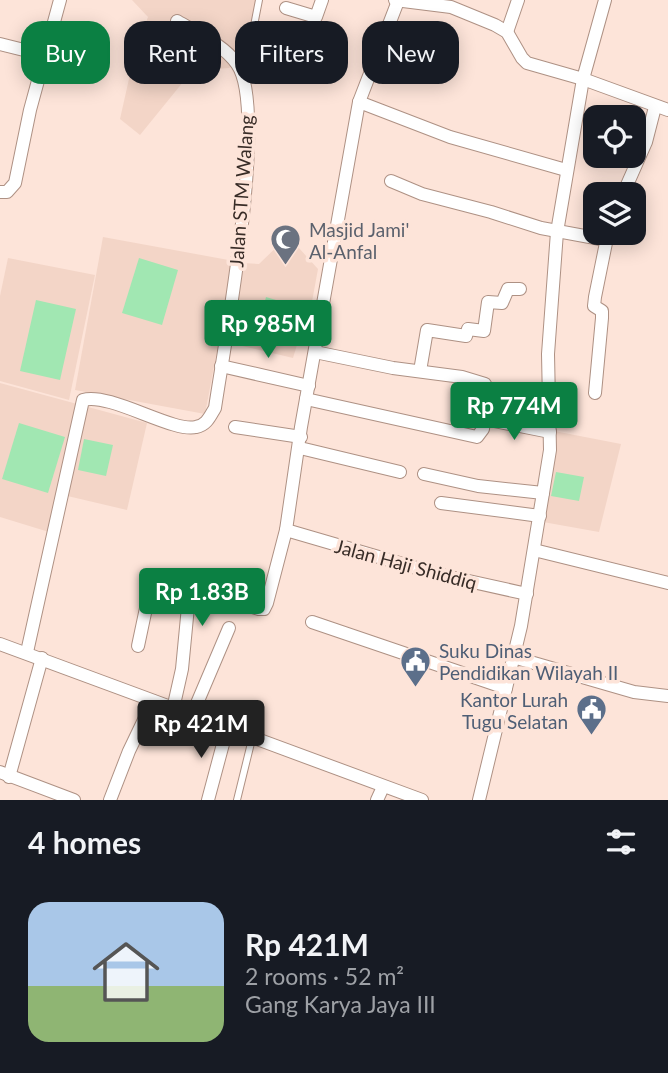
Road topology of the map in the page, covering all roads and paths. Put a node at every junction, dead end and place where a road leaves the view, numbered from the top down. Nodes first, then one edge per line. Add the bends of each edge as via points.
1 (259, 0) edge
2 (322, 0) edge
3 (397, 0) edge
4 (518, 0) edge
5 (604, 0) edge
6 (59, 4) edge
7 (451, 4) edge
8 (286, 8) dead end
9 (54, 21) edge
10 (255, 21) edge
11 (507, 32) junction
12 (0, 44) edge
13 (21, 49) edge
14 (221, 49) edge
15 (235, 62) edge
16 (583, 79) junction
17 (37, 84) edge
18 (245, 84) edge
19 (359, 102) junction
20 (662, 109) edge
21 (566, 170) junction
22 (391, 181) dead end
23 (628, 182) edge
24 (0, 192) edge
25 (556, 232) junction
26 (583, 234) edge
27 (605, 245) edge
28 (520, 289) dead end
29 (315, 352) junction
30 (221, 366) junction
31 (420, 371) junction
32 (309, 386) junction
33 (595, 393) dead end
34 (306, 400) junction
35 (484, 419) junction
36 (235, 427) dead end
37 (550, 432) junction
38 (300, 443) junction
39 (400, 472) dead end
40 (424, 474) dead end
41 (543, 493) junction
42 (441, 503) dead end
43 (540, 516) junction
44 (286, 530) junction
45 (534, 550) junction
46 (668, 583) edge
47 (188, 592) junction
48 (527, 594) junction
49 (312, 622) dead end
50 (229, 628) dead end
51 (0, 643) edge
52 (138, 646) dead end
53 (27, 652) junction
54 (513, 657) junction
55 (42, 658) junction
56 (506, 688) junction
57 (668, 696) edge
58 (153, 701) junction
59 (173, 709) junction
60 (192, 715) junction
61 (227, 729) junction
62 (253, 738) junction
63 (5, 774) edge
64 (383, 786) junction
65 (74, 800) edge
66 (110, 800) edge
67 (208, 800) edge
68 (237, 800) edge
69 (377, 800) edge
70 (422, 800) edge
71 (479, 800) edge

1 - 10 lane
2 - 8 street via 316,17
3 - 7 street
3 - 19 street
4 - 11 street
5 - 16 street
6 - 9 street
7 - 11 street
11 - 16 street via 524,61
12 - 13 street
14 - 15 street
16 - 20 street
16 - 21 street
17 - 24 street via 15,183
18 - 30 street, Jalan STM Walang via 250,132
19 - 21 street via 450,137
19 - 29 street
20 - 23 street
21 - 25 street
22 - 25 street
25 - 26 street
25 - 37 street via 548,354
27 - 33 street via 594,306 602,311
28 - 31 street via 508,289 502,303 488,302 484,331 468,329 466,336 427,330
29 - 31 street
29 - 32 street
30 - 32 street
30 - 53 street, Jalan STM Walang via 215,408 208,421 196,428 91,398 83,400
31 - 35 street via 485,384
32 - 34 street
34 - 35 street via 477,437
34 - 38 street
35 - 37 street
36 - 38 street
37 - 41 street
38 - 39 street
38 - 44 street
40 - 41 street
41 - 43 street
42 - 43 street
43 - 45 street
44 - 47 street via 264,609 195,586
44 - 48 street, Jalan Haji Shiddiq via 437,574
45 - 46 street
45 - 48 street
47 - 52 street via 152,590
47 - 59 street via 182,669
48 - 54 street
49 - 56 street
50 - 60 street
51 - 53 street
53 - 55 street
54 - 56 street
54 - 57 street via 634,692
55 - 58 street
55 - 63 street
56 - 71 street
58 - 59 street
58 - 66 street
59 - 60 street
60 - 61 street
61 - 62 street
61 - 67 street
62 - 64 street
62 - 68 lane
63 - 65 street
64 - 69 street
64 - 70 street

